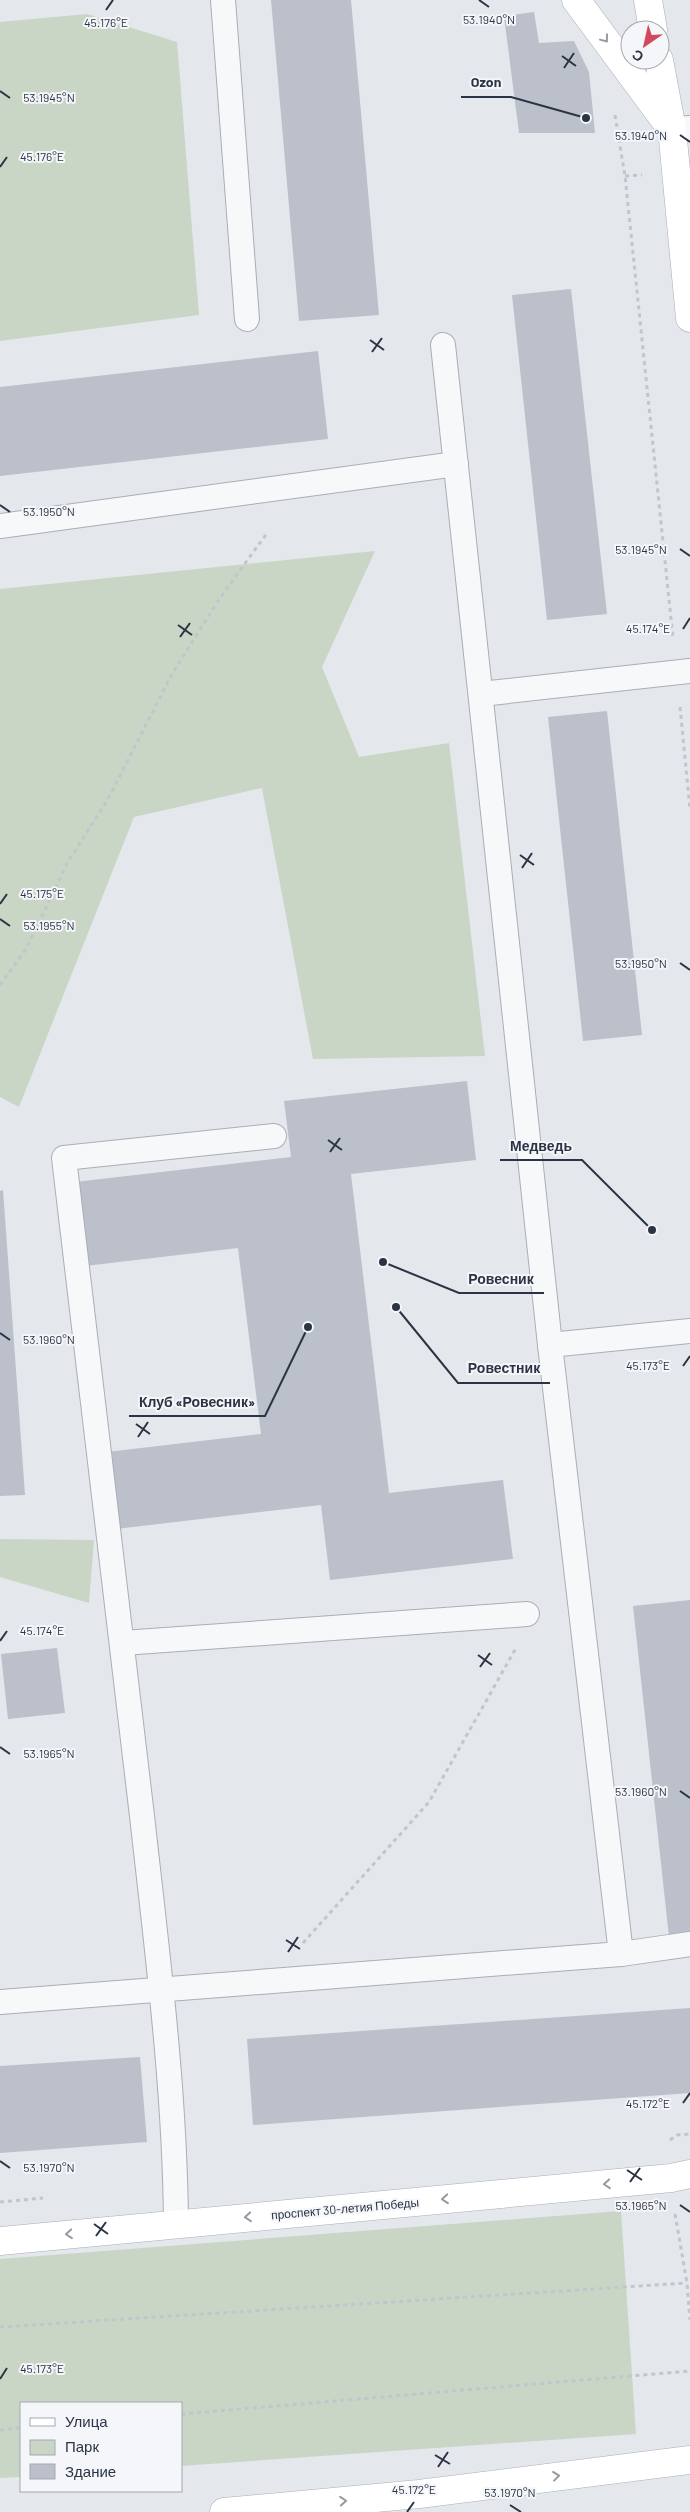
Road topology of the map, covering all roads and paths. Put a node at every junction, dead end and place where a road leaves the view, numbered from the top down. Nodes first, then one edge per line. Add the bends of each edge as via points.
1 (223, 0) edge
2 (576, 0) edge
3 (648, 0) edge
4 (652, 20) edge
5 (662, 70) edge
6 (614, 107) dead end
7 (681, 129) edge
8 (690, 318) edge
9 (247, 320) dead end
10 (443, 345) dead end
11 (456, 464) junction
12 (0, 526) edge
13 (267, 533) dead end
14 (683, 672) edge
15 (481, 694) junction
16 (690, 809) edge
17 (0, 985) edge
18 (274, 1136) dead end
19 (690, 1332) edge
20 (550, 1345) junction
21 (527, 1614) dead end
22 (123, 1643) junction
23 (519, 1644) dead end
24 (690, 1944) edge
25 (622, 1954) junction
26 (269, 1981) junction
27 (161, 1990) junction
28 (0, 2002) edge
29 (690, 2174) edge
30 (674, 2208) dead end
31 (176, 2224) junction
32 (0, 2241) edge
33 (687, 2283) junction
34 (690, 2320) edge
35 (0, 2327) edge
36 (690, 2371) edge
37 (182, 2414) edge
38 (20, 2428) edge
39 (0, 2430) edge
40 (690, 2460) edge
41 (224, 2512) edge

1 - 9 lane
2 -> 7 main road
3 - 4 main road
5 - 7 main road
6 - 14 path via 625,176
7 - 8 main road
10 - 11 lane
11 - 12 lane
11 - 15 lane
13 - 17 path via 218,601 172,674 108,799 68,862 26,949
14 - 15 lane
14 - 16 path
15 - 20 lane
18 - 22 lane via 64,1158
19 - 20 lane
20 - 25 lane
21 - 22 lane
22 - 27 lane
23 - 26 path via 429,1802
24 - 25 lane
25 - 26 lane
26 - 27 lane
27 - 28 lane
27 - 31 lane
29 -> 31 main road, проспект 30-летия Победы
30 - 33 path
31 -> 32 main road, проспект 30-летия Победы
33 - 34 path
33 - 35 path
36 - 37 path
38 - 39 path
41 -> 40 main road via 419,2494

